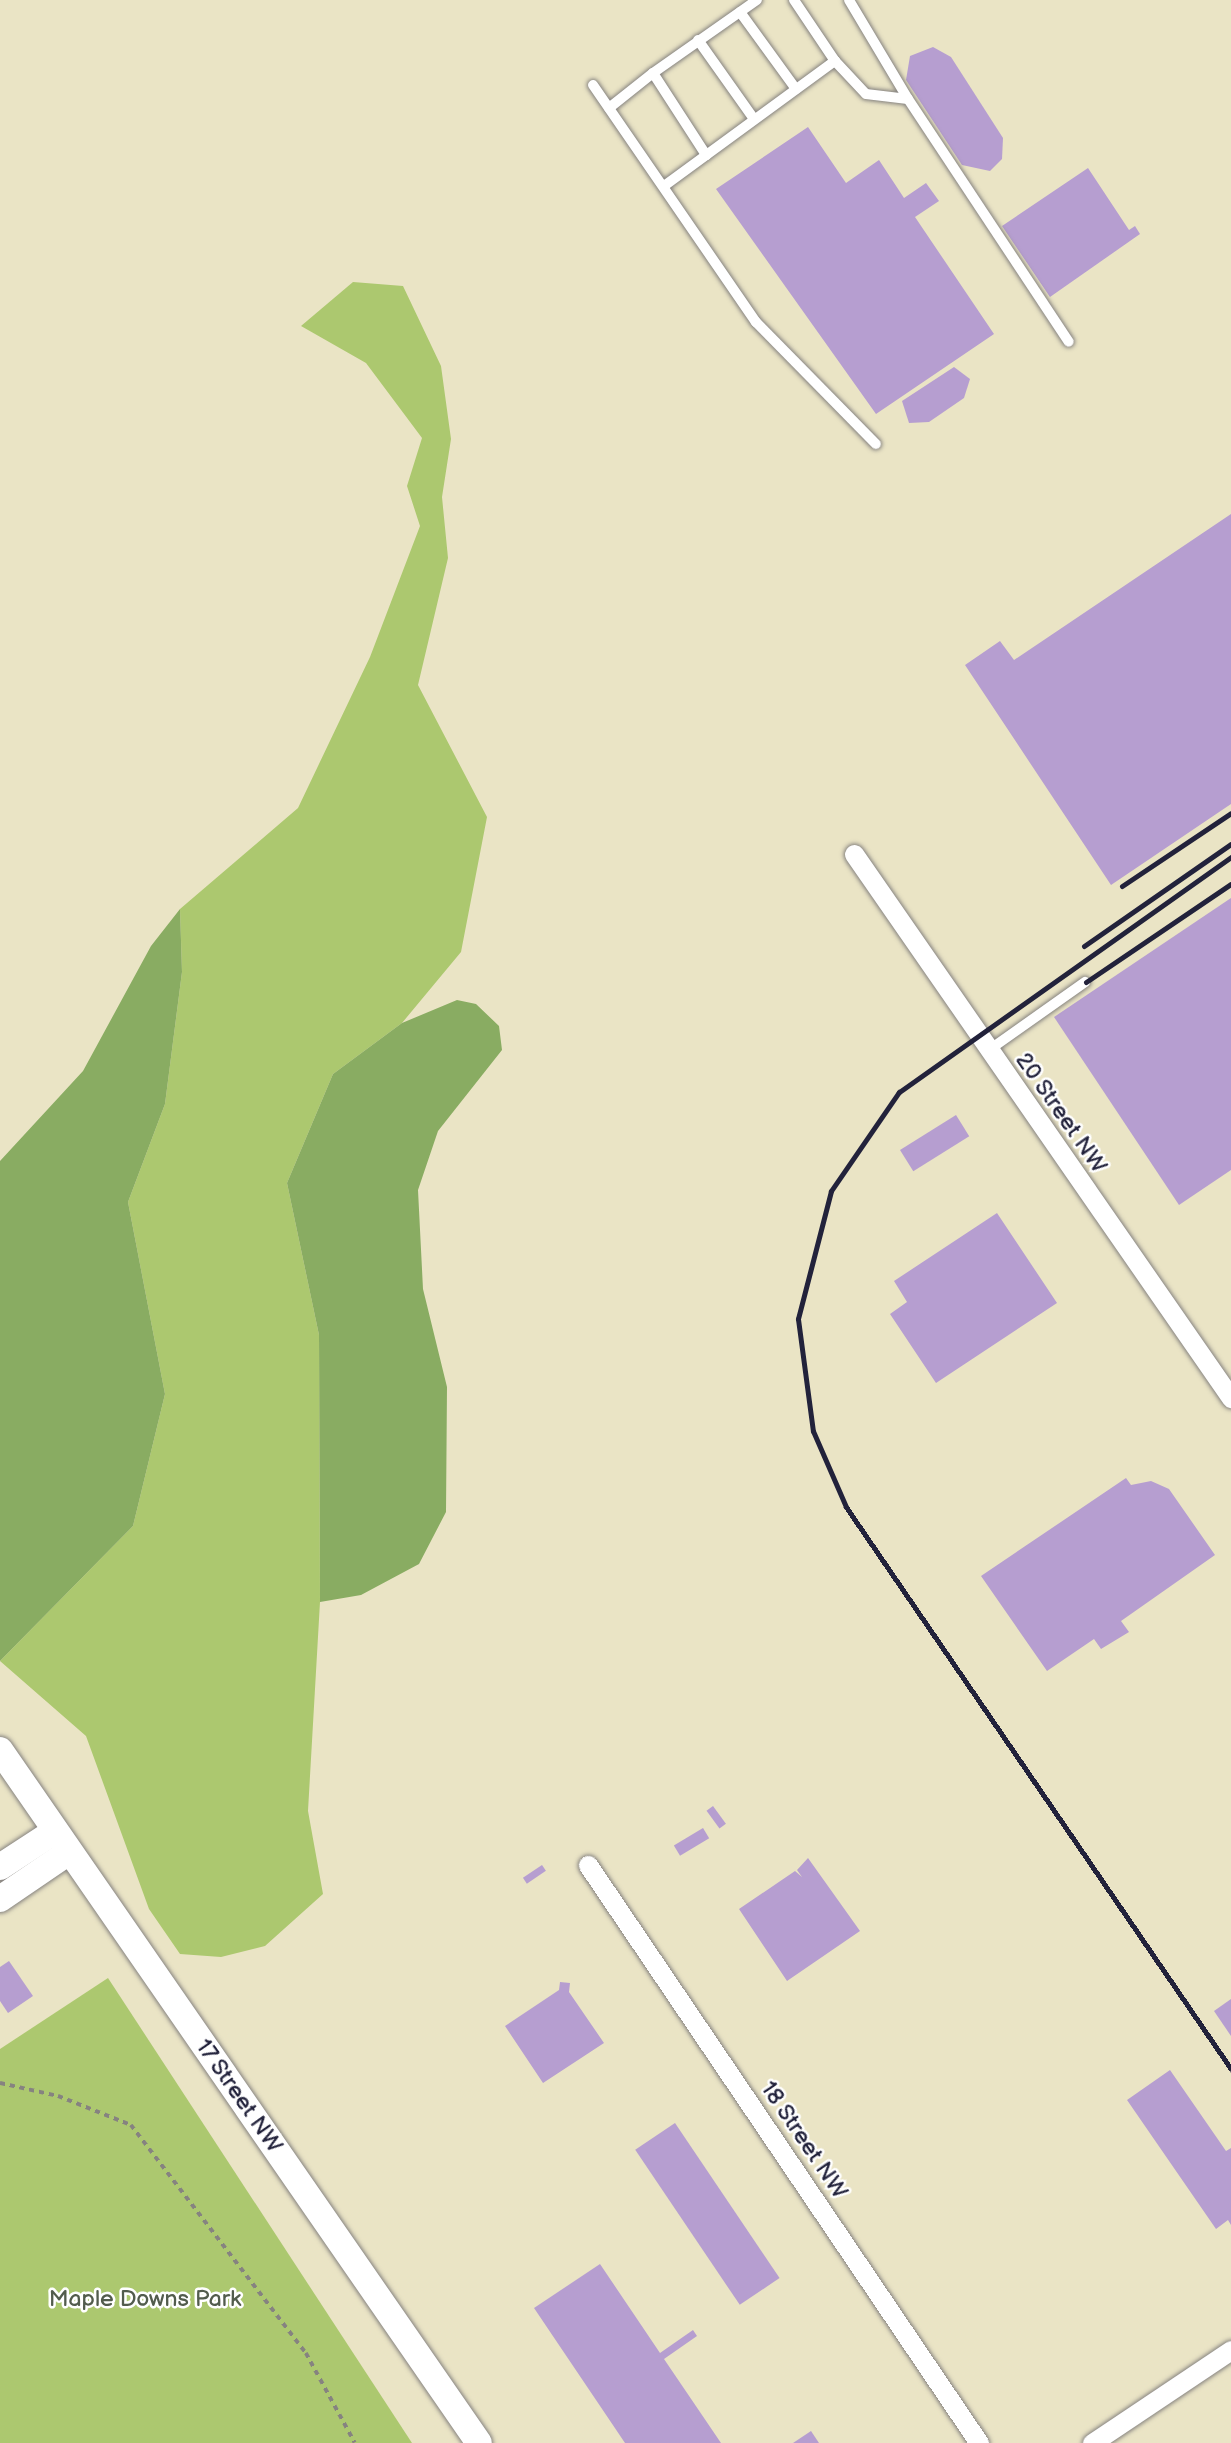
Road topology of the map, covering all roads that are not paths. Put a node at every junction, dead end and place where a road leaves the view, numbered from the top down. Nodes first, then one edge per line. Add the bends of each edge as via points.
1 (757, 0) edge
2 (794, 0) edge
3 (849, 0) edge
4 (740, 12) junction
5 (698, 40) junction
6 (835, 61) junction
7 (653, 73) junction
8 (593, 85) dead end
9 (796, 89) junction
10 (908, 99) junction
11 (609, 108) junction
12 (754, 119) junction
13 (706, 155) junction
14 (664, 186) junction
15 (1069, 342) dead end
16 (876, 444) dead end
17 (854, 854) dead end
18 (1085, 982) dead end
19 (988, 1050) junction
20 (1231, 1398) edge
21 (0, 1750) edge
22 (62, 1842) junction
23 (588, 1864) dead end
24 (0, 1867) edge
25 (0, 1899) edge
26 (1231, 2350) edge
27 (479, 2443) edge
28 (979, 2443) edge
29 (1092, 2443) edge

1 - 4 lane
2 - 6 lane
3 - 10 lane
4 - 5 lane
4 - 9 lane
5 - 7 lane
5 - 12 lane
6 - 9 lane
6 - 10 lane via 866,94
7 - 11 lane
7 - 13 lane
8 - 11 lane
9 - 12 lane
10 - 15 lane
11 - 14 lane
12 - 13 lane
13 - 14 lane
14 - 16 lane via 756,321
17 - 19 street, 20 Street NW
18 - 19 lane
19 - 20 street, 20 Street NW
21 - 22 main road, 17 Street NW
22 - 24 main road
22 - 25 main road
22 - 27 main road, 17 Street NW
23 - 28 street, 18 Street NW
26 - 29 street

